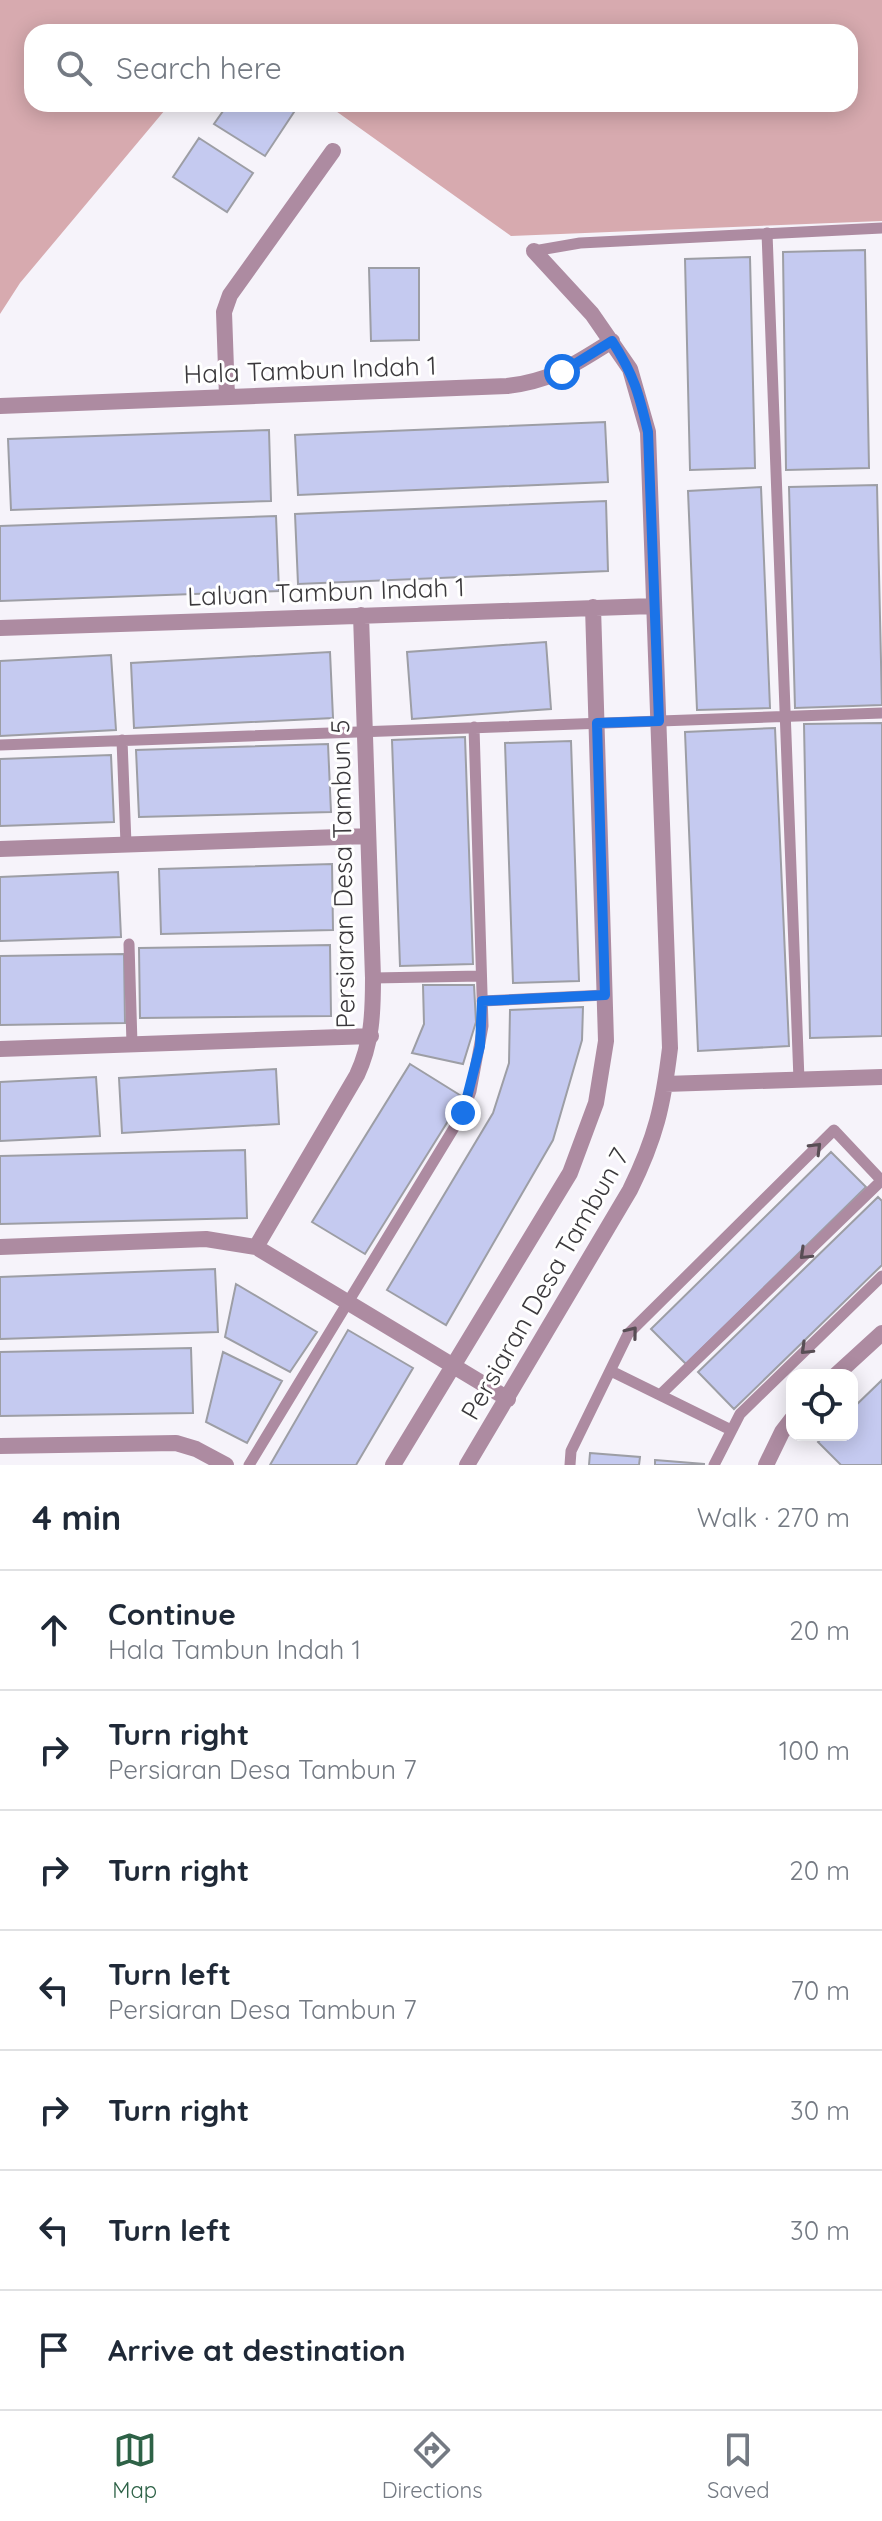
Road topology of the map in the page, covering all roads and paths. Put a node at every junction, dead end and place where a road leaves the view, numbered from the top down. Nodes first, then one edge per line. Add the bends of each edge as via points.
1 (333, 151) dead end
2 (882, 228) edge
3 (767, 233) junction
4 (534, 251) joint
5 (612, 341) junction
6 (227, 397) junction
7 (0, 406) edge
8 (654, 606) junction
9 (593, 607) junction
10 (361, 615) junction
11 (0, 628) edge
12 (882, 713) edge
13 (784, 716) junction
14 (659, 721) junction
15 (597, 723) junction
16 (474, 727) junction
17 (365, 730) junction
18 (122, 740) junction
19 (0, 745) edge
20 (368, 836) junction
21 (126, 844) junction
22 (0, 849) edge
23 (129, 944) dead end
24 (481, 976) junction
25 (373, 978) junction
26 (605, 995) junction
27 (482, 1001) junction
28 (371, 1036) junction
29 (132, 1044) junction
30 (0, 1049) edge
31 (882, 1077) edge
32 (799, 1080) junction
33 (665, 1084) junction
34 (882, 1181) edge
35 (0, 1247) edge
36 (256, 1247) junction
37 (882, 1276) edge
38 (348, 1301) junction
39 (882, 1333) edge
40 (453, 1366) junction
41 (843, 1369) edge
42 (611, 1371) junction
43 (660, 1395) junction
44 (508, 1399) junction
45 (786, 1427) edge
46 (731, 1430) junction
47 (0, 1446) edge
48 (226, 1465) edge
49 (249, 1465) edge
50 (393, 1465) edge
51 (467, 1465) edge
52 (570, 1465) edge
53 (714, 1465) edge
54 (766, 1465) edge

1 - 6 street via 230,295 224,312
2 - 3 lane
3 - 4 lane via 580,243
3 - 13 lane
4 - 5 street, Persiaran Desa Tambun 7
5 - 6 street, Hala Tambun Indah 1 via 536,383
5 - 8 street, Persiaran Desa Tambun 7 via 630,369 648,432
6 - 7 street, Hala Tambun Indah 1
8 - 9 street, Laluan Tambun Indah 1
8 - 14 street, Persiaran Desa Tambun 7
9 - 10 street, Laluan Tambun Indah 1
9 - 15 street, Persiaran Desa Tambun 7
10 - 11 street, Laluan Tambun Indah 1
10 - 17 street, Persiaran Desa Tambun 5
12 - 13 lane
13 - 14 lane
13 - 32 lane
14 - 15 lane
14 - 33 street, Persiaran Desa Tambun 7 via 671,1017
15 - 16 lane
15 - 26 street, Persiaran Desa Tambun 7
16 - 17 lane
16 - 24 lane
17 - 18 lane
17 - 20 street, Persiaran Desa Tambun 5
18 - 19 lane
18 - 21 lane
20 - 21 street
20 - 25 street, Persiaran Desa Tambun 5
21 - 22 street
23 - 29 lane
24 - 25 lane
24 - 27 lane
25 - 28 street, Persiaran Desa Tambun 5
26 - 27 lane
26 - 40 street, Persiaran Desa Tambun 7 via 602,1072 570,1173
27 - 38 lane via 480,1046 463,1113
28 - 29 street
28 - 36 street, Persiaran Desa Tambun 5 via 357,1075
29 - 30 street
31 - 32 street
32 - 33 street
33 - 44 street, Persiaran Desa Tambun 7 via 660,1119 630,1190
42 -> 34 lane via 628,1334 834,1130
34 -> 43 lane
35 - 36 street via 206,1239
36 - 38 street
37 -> 46 lane via 740,1414
38 - 40 street
38 - 49 lane
39 - 41 street
40 - 44 street
40 - 50 street, Persiaran Desa Tambun 7
42 - 43 lane
42 - 52 lane via 571,1451
43 - 46 lane
44 - 51 street, Persiaran Desa Tambun 7
45 - 54 street
46 - 53 lane
47 - 48 street via 176,1443

